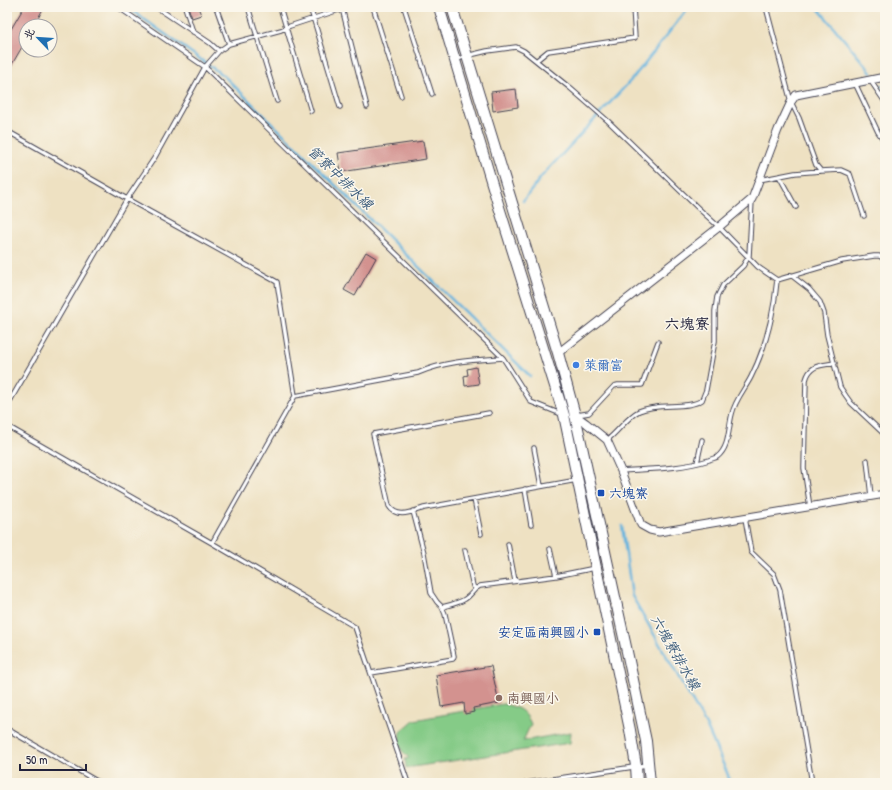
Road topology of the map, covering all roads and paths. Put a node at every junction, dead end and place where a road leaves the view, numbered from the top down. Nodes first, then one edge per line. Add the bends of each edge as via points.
1 (118, 7) edge
2 (156, 7) edge
3 (186, 7) edge
4 (216, 7) edge
5 (248, 7) edge
6 (280, 7) edge
7 (310, 7) edge
8 (348, 7) edge
9 (373, 7) edge
10 (404, 7) edge
11 (439, 7) edge
12 (452, 7) edge
13 (633, 7) edge
14 (766, 7) edge
15 (342, 8) edge
16 (313, 18) junction
17 (286, 28) junction
18 (194, 32) junction
19 (257, 36) junction
20 (229, 44) junction
21 (219, 51) junction
22 (466, 56) junction
23 (455, 60) junction
24 (537, 60) junction
25 (205, 67) junction
26 (885, 77) edge
27 (870, 80) junction
28 (855, 83) junction
29 (432, 94) dead end
30 (401, 96) dead end
31 (277, 101) dead end
32 (791, 102) junction
33 (885, 102) edge
34 (340, 107) dead end
35 (367, 107) dead end
36 (311, 111) dead end
37 (7, 131) edge
38 (885, 142) edge
39 (821, 171) junction
40 (779, 176) junction
41 (759, 180) junction
42 (127, 199) junction
43 (752, 199) junction
44 (796, 207) dead end
45 (864, 216) dead end
46 (719, 227) junction
47 (748, 256) junction
48 (885, 259) edge
49 (791, 275) junction
50 (777, 280) junction
51 (658, 342) dead end
52 (558, 353) junction
53 (503, 358) junction
54 (835, 363) junction
55 (295, 396) junction
56 (7, 406) edge
57 (490, 414) dead end
58 (564, 415) junction
59 (575, 415) junction
60 (7, 426) edge
61 (885, 435) edge
62 (607, 440) junction
63 (702, 440) dead end
64 (534, 448) dead end
65 (867, 460) dead end
66 (697, 463) junction
67 (621, 471) junction
68 (578, 480) junction
69 (541, 486) junction
70 (525, 489) junction
71 (885, 494) edge
72 (871, 496) junction
73 (474, 499) junction
74 (810, 507) junction
75 (413, 511) junction
76 (745, 518) junction
77 (531, 525) dead end
78 (481, 534) dead end
79 (212, 543) junction
80 (508, 544) dead end
81 (550, 549) dead end
82 (464, 550) dead end
83 (596, 567) junction
84 (556, 576) junction
85 (515, 582) junction
86 (475, 588) junction
87 (442, 607) junction
88 (371, 673) junction
89 (7, 729) edge
90 (649, 765) junction
91 (636, 766) junction
92 (100, 783) edge
93 (408, 783) edge
94 (526, 783) edge
95 (637, 783) edge
96 (650, 783) edge
97 (812, 783) edge

1 - 25 lane
2 - 18 lane
3 - 18 lane
4 - 20 lane
5 - 19 lane
6 - 17 lane
7 - 16 lane
8 - 15 lane
9 - 30 lane
10 - 29 lane
11 - 23 main road
12 - 22 main road
13 - 24 lane via 635,38 548,51
14 - 32 lane
15 - 16 lane
15 - 35 lane
16 - 17 lane
16 - 34 lane
17 - 19 lane
17 - 36 lane
18 - 21 lane
19 - 20 lane
19 - 31 lane
20 - 21 lane
21 - 25 lane
22 - 23 lane
22 - 24 lane via 516,47
22 - 52 main road
23 - 58 main road
24 - 46 lane via 603,117
25 - 42 lane
25 - 53 lane
26 - 27 street
27 - 28 street
27 - 33 lane
28 - 32 street via 796,95
28 - 38 lane
32 - 39 lane via 816,165
32 - 41 street
37 - 42 lane
39 - 40 lane
39 - 45 lane via 842,170 850,174
40 - 41 lane
40 - 44 lane
41 - 43 street
42 - 55 lane via 277,282
42 - 56 lane
43 - 46 street
43 - 47 lane
46 - 47 lane
46 - 52 street
47 - 50 lane via 758,267
47 - 62 lane via 743,266 723,285 717,297 715,341 702,400 691,405 658,406 638,412
48 - 49 lane via 874,256 842,261
49 - 50 lane
49 - 54 lane via 809,289 820,302
50 - 66 lane via 775,301 759,357 738,398 724,448 717,457
51 - 59 lane via 642,385 614,386 589,413
52 - 59 main road
53 - 55 lane via 455,362 418,373
53 - 58 lane via 531,402
54 - 61 lane via 840,387 846,396
54 - 74 lane via 814,367 808,372 806,380 804,468
55 - 79 lane
57 - 75 lane via 373,434 388,506 397,514
58 - 59 street
58 - 68 main road
59 - 62 street
59 - 90 main road via 626,646
60 - 79 lane
62 - 67 street
63 - 66 lane
64 - 69 lane
65 - 72 lane
66 - 67 lane
67 - 76 street via 641,526 650,530 659,532
68 - 69 lane
68 - 83 main road
69 - 70 lane
70 - 73 lane
70 - 77 lane
71 - 72 street
72 - 74 street
73 - 75 lane
73 - 78 lane
74 - 76 street
75 - 87 lane via 431,593
76 - 97 lane via 751,552 774,574 780,590
79 - 88 lane via 355,627
80 - 85 lane
81 - 84 lane
82 - 86 lane
83 - 84 lane
83 - 91 main road
84 - 85 lane
85 - 86 lane
86 - 87 lane via 465,600
87 - 88 lane via 453,659
88 - 93 lane
89 - 92 lane
90 - 91 lane
90 - 96 main road
91 - 94 lane
91 - 95 main road

